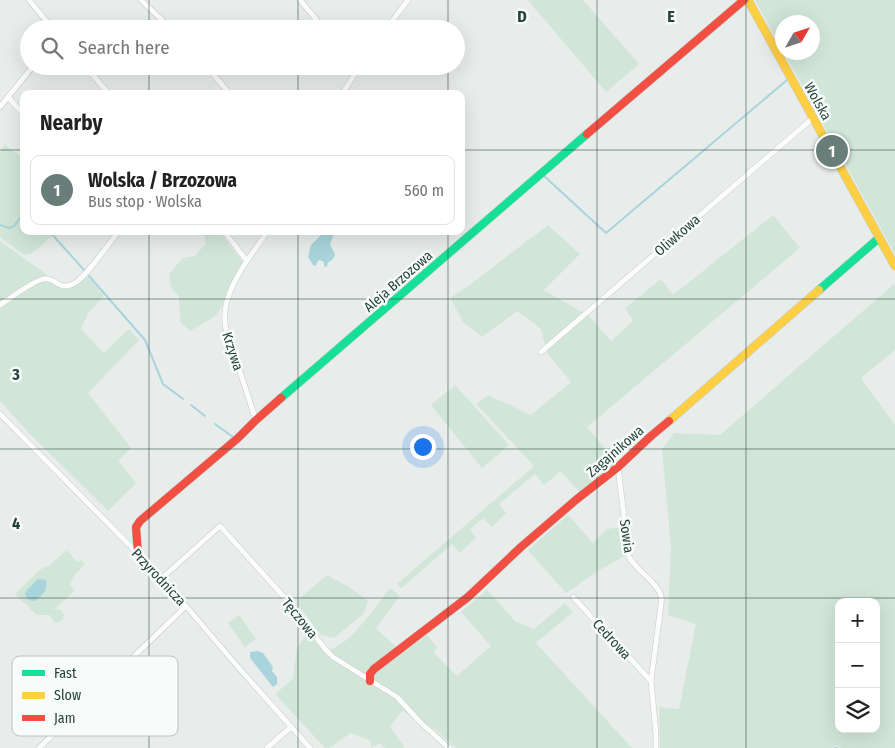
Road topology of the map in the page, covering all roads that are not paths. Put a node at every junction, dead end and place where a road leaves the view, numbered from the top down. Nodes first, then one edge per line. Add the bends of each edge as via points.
1 (29, 0) edge
2 (141, 0) edge
3 (300, 0) edge
4 (408, 0) edge
5 (746, 0) edge
6 (46, 20) edge
7 (162, 20) edge
8 (317, 20) edge
9 (393, 20) edge
10 (26, 75) edge
11 (93, 75) edge
12 (214, 75) edge
13 (353, 75) edge
14 (106, 90) edge
15 (227, 90) edge
16 (344, 90) edge
17 (8, 97) junction
18 (0, 106) edge
19 (20, 110) edge
20 (813, 118) junction
21 (116, 235) edge
22 (227, 235) edge
23 (265, 235) edge
24 (879, 238) junction
25 (247, 261) junction
26 (895, 266) edge
27 (0, 305) edge
28 (541, 352) dead end
29 (0, 414) edge
30 (256, 420) junction
31 (618, 467) junction
32 (138, 554) junction
33 (162, 578) junction
34 (661, 595) joint
35 (573, 597) dead end
36 (186, 606) junction
37 (134, 656) edge
38 (370, 681) junction
39 (651, 681) junction
40 (291, 727) junction
41 (51, 736) edge
42 (39, 748) edge
43 (268, 748) edge
44 (310, 748) edge
45 (449, 748) edge
46 (656, 748) edge

1 - 6 street
2 - 7 street
3 - 8 street
4 - 9 street
5 - 20 street, Wolska
5 - 30 street, Aleja Brzozowa via 652,77
10 - 17 street
11 - 14 street
12 - 15 street
13 - 16 street
17 - 18 street
17 - 19 street
20 - 24 street, Wolska
20 - 28 street, Oliwkowa
21 - 27 street via 73,284 59,285 44,279
22 - 25 street
23 - 25 street, Krzywa
24 - 26 street, Wolska
24 - 31 street, Zagajnikowa
25 - 30 street, Krzywa via 231,290 225,328
29 - 32 street, Przyrodnicza
30 - 32 street, Aleja Brzozowa via 140,521 136,527
31 - 34 street, Sowia via 629,557
31 - 38 street, Zagajnikowa via 521,547 468,597 374,669
32 - 33 street, Przyrodnicza
33 - 36 street, Przyrodnicza
33 - 38 street, Tęczowa via 220,526 293,607 325,649
34 - 39 street, Cedrowa
35 - 39 street, Cedrowa
36 - 37 street
36 - 40 street, Przyrodnicza
38 - 45 street, Tęczowa via 397,697
39 - 46 street, Cedrowa
40 - 43 street
40 - 44 street, Przyrodnicza
41 - 42 street

